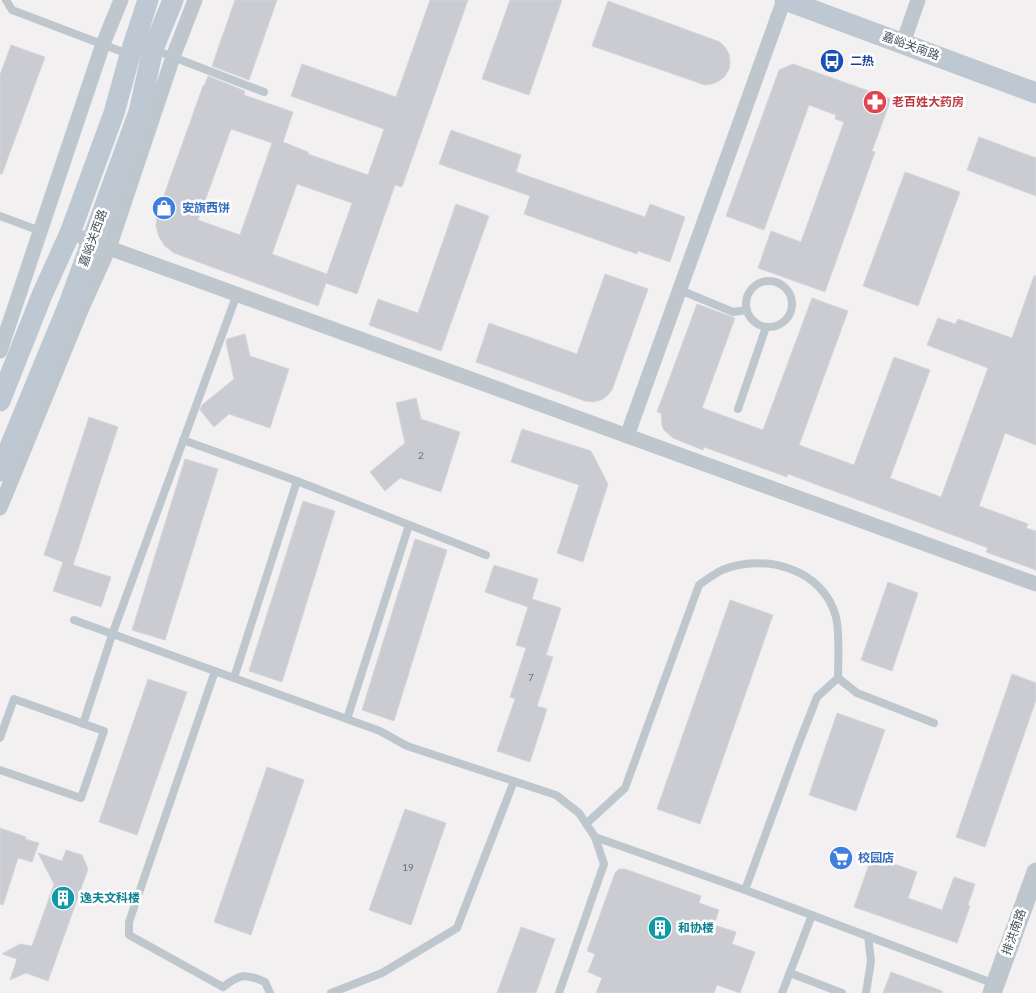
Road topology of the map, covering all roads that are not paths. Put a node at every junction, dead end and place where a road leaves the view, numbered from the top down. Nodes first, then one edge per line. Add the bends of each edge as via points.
1 (6, 0) edge
2 (121, 0) edge
3 (148, 0) edge
4 (173, 0) edge
5 (195, 0) edge
6 (785, 0) edge
7 (918, 0) edge
8 (903, 43) junction
9 (103, 44) junction
10 (153, 49) junction
11 (130, 55) junction
12 (173, 57) junction
13 (264, 92) dead end
14 (1036, 93) edge
15 (0, 216) edge
16 (40, 231) junction
17 (70, 233) junction
18 (100, 245) junction
19 (680, 290) junction
20 (236, 294) junction
21 (747, 310) junction
22 (766, 327) junction
23 (0, 351) edge
24 (0, 401) edge
25 (738, 409) dead end
26 (627, 436) junction
27 (183, 440) junction
28 (0, 471) edge
29 (297, 481) junction
30 (0, 508) edge
31 (409, 525) junction
32 (486, 555) dead end
33 (1036, 584) edge
34 (74, 620) dead end
35 (112, 635) junction
36 (215, 671) junction
37 (234, 678) junction
38 (838, 678) junction
39 (347, 719) junction
40 (934, 723) dead end
41 (83, 724) junction
42 (0, 738) edge
43 (0, 770) edge
44 (514, 781) junction
45 (586, 824) junction
46 (595, 837) junction
47 (1036, 872) edge
48 (745, 890) junction
49 (812, 915) junction
50 (868, 936) junction
51 (790, 973) junction
52 (994, 988) edge
53 (222, 990) edge
54 (270, 993) edge
55 (331, 993) edge
56 (559, 993) edge
57 (782, 993) edge
58 (842, 993) edge
59 (866, 993) edge

1 - 9 lane via 12,10
2 - 9 street
3 - 11 main road, 嘉峪关西路
4 - 10 main road, 嘉峪关西路
5 - 12 street
6 - 8 main road, 嘉峪关南路
6 - 19 street
7 - 8 street
8 - 14 main road, 嘉峪关南路
9 - 11 lane
9 - 16 street
10 - 12 lane
10 - 18 main road, 嘉峪关西路 via 139,112
11 - 17 main road, 嘉峪关西路 via 114,113
12 - 13 lane
12 - 18 street
15 - 16 lane
16 - 23 street
17 - 18 street
17 - 24 main road, 嘉峪关西路
18 - 20 street
18 - 28 main road, 嘉峪关西路 via 69,304
18 - 30 street via 82,308
19 - 21 lane via 734,312
19 - 26 street
20 - 26 street
20 - 27 lane
21 - 22 lane via 750,318
21 - 22 lane via 749,293 763,282 772,281 787,290 792,307 789,316 775,326
22 - 25 lane
26 - 33 street
27 - 29 lane
27 - 35 lane
29 - 31 lane
29 - 37 lane
31 - 32 lane
31 - 39 lane
34 - 35 lane
35 - 36 lane
35 - 41 lane
36 - 37 lane
36 - 53 lane via 128,922 128,935
37 - 39 lane
38 - 40 lane via 857,693
38 - 45 lane via 836,617 828,598 815,582 798,571 772,564 746,564 721,570 699,585 625,788
38 - 48 lane via 818,697
39 - 44 lane via 380,731 407,746
41 - 42 lane via 14,699
41 - 43 lane via 104,731 81,798
44 - 45 lane via 556,795 579,813
44 - 55 lane via 457,928 382,973
45 - 46 lane
46 - 48 lane
46 - 56 lane via 604,864
47 - 52 street, 排洪南路
48 - 49 lane
49 - 50 lane
49 - 51 lane
50 - 52 lane
50 - 59 lane via 871,961
51 - 57 lane
51 - 58 lane
53 - 54 lane via 236,977 250,975 265,982

